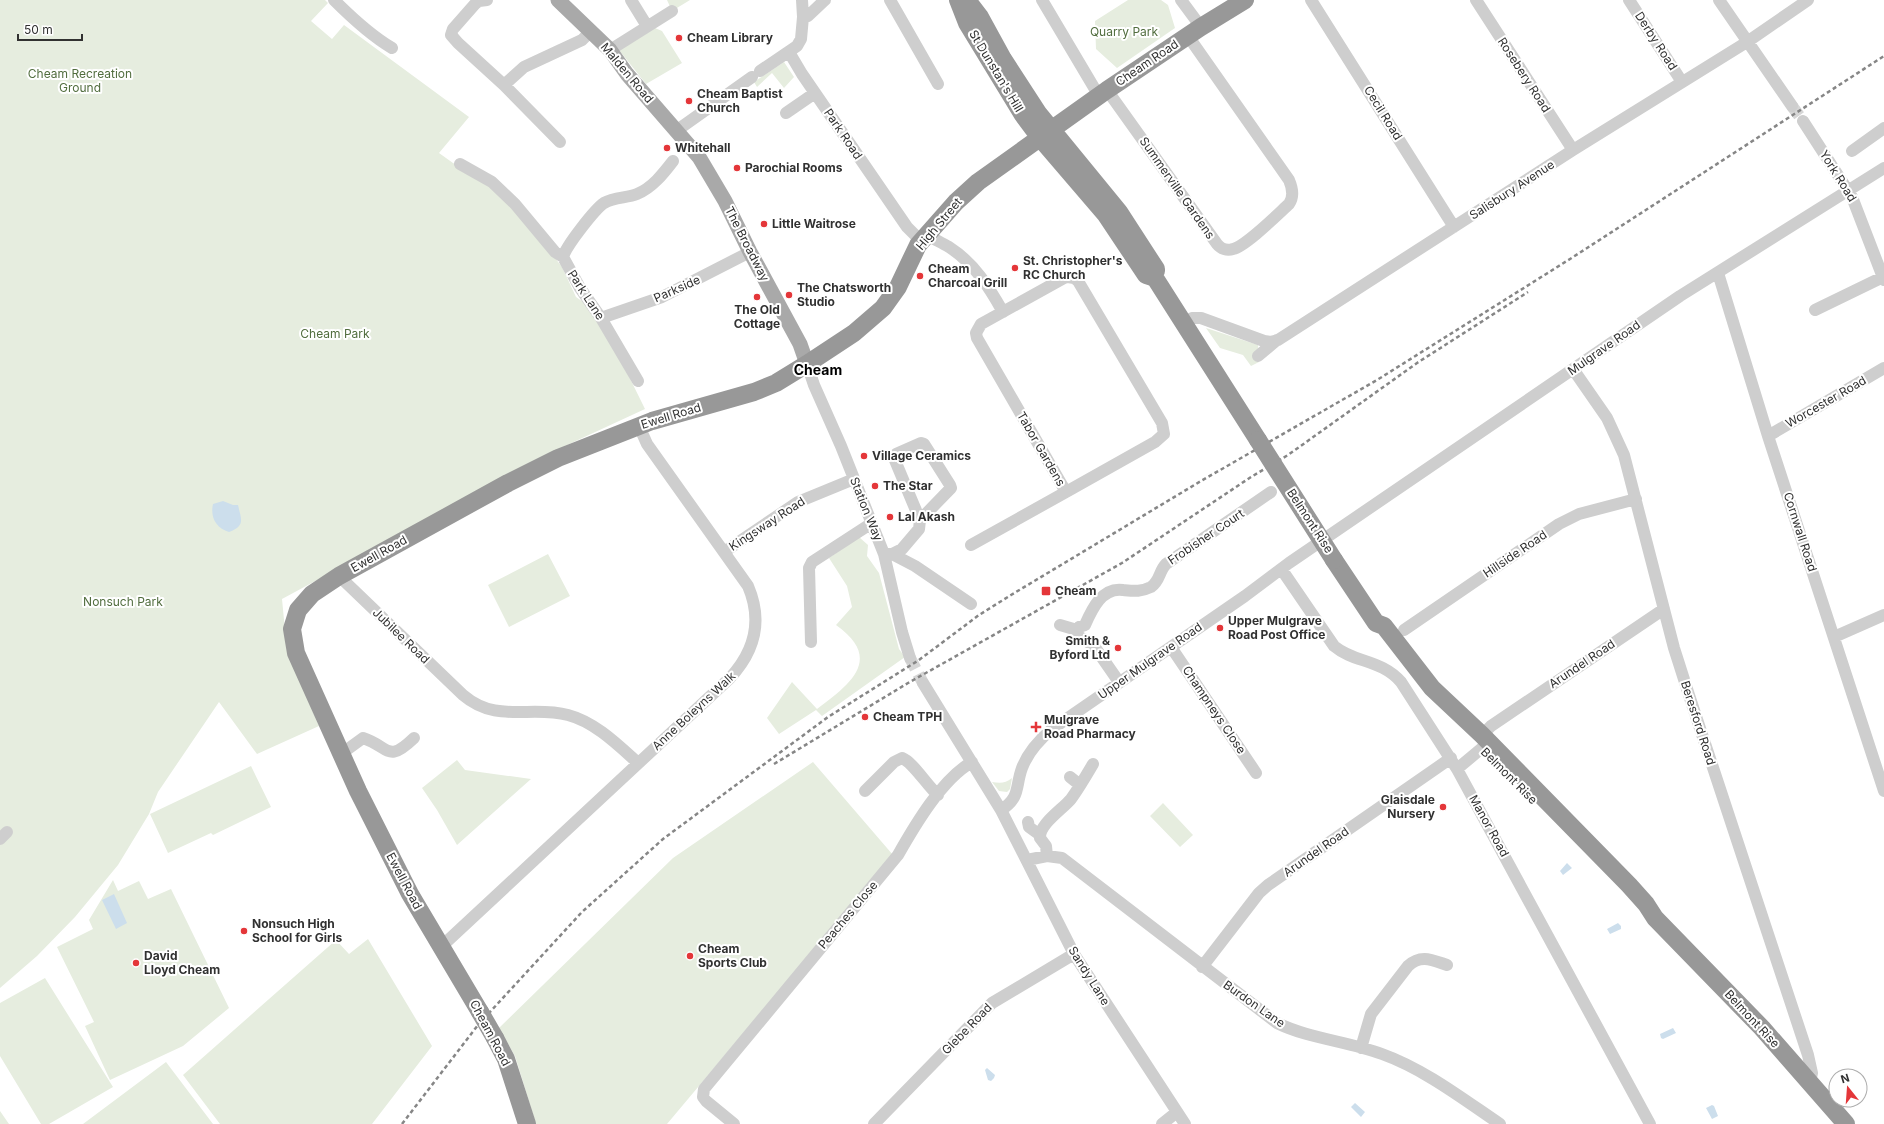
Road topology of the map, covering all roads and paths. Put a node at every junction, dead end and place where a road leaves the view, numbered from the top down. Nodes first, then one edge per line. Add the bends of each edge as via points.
1 (334, 0) edge
2 (487, 0) edge
3 (558, 0) edge
4 (631, 0) edge
5 (802, 0) edge
6 (825, 0) edge
7 (890, 0) edge
8 (958, 0) edge
9 (967, 0) edge
10 (1042, 0) edge
11 (1181, 0) edge
12 (1245, 0) edge
13 (1311, 0) edge
14 (1476, 0) edge
15 (1629, 0) edge
16 (1719, 0) edge
17 (1808, 0) edge
18 (672, 12) dead end
19 (803, 17) junction
20 (647, 26) junction
21 (1194, 31) junction
22 (590, 32) junction
23 (1747, 42) junction
24 (392, 48) dead end
25 (610, 50) junction
26 (789, 52) junction
27 (1682, 82) junction
28 (938, 84) dead end
29 (504, 85) junction
30 (815, 93) junction
31 (1107, 95) junction
32 (1792, 106) tunnel mouth
33 (786, 113) dead end
34 (1803, 121) tunnel mouth
35 (676, 131) junction
36 (1883, 132) edge
37 (1046, 134) junction
38 (560, 142) dead end
39 (1573, 150) junction
40 (1852, 151) dead end
41 (673, 162) dead end
42 (460, 164) dead end
43 (1884, 168) edge
44 (1849, 191) junction
45 (1454, 226) junction
46 (924, 238) junction
47 (750, 252) junction
48 (563, 256) junction
49 (1718, 273) junction
50 (1883, 278) edge
51 (1815, 310) dead end
52 (1003, 312) junction
53 (602, 318) junction
54 (1184, 322) junction
55 (1278, 340) junction
56 (1258, 356) dead end
57 (808, 364) junction
58 (1884, 368) edge
59 (1573, 369) junction
60 (638, 381) dead end
61 (639, 426) junction
62 (1768, 436) junction
63 (854, 478) junction
64 (1066, 492) junction
65 (1271, 492) dead end
66 (1636, 499) junction
67 (920, 520) junction
68 (872, 523) junction
69 (1329, 536) joint
70 (971, 545) dead end
71 (724, 552) junction
72 (888, 554) junction
73 (1282, 570) junction
74 (339, 576) junction
75 (970, 604) dead end
76 (1664, 609) junction
77 (1884, 615) edge
78 (1084, 624) junction
79 (1060, 625) dead end
80 (1404, 630) dead end
81 (1834, 637) junction
82 (811, 642) dead end
83 (1171, 648) junction
84 (910, 658) tunnel mouth
85 (1119, 682) junction
86 (923, 683) tunnel mouth
87 (414, 738) dead end
88 (1482, 742) junction
89 (341, 754) junction
90 (972, 762) junction
91 (638, 763) junction
92 (1454, 763) junction
93 (1093, 764) dead end
94 (1256, 772) dead end
95 (1070, 777) dead end
96 (1080, 784) junction
97 (865, 791) dead end
98 (1884, 791) edge
99 (938, 795) junction
100 (1004, 815) junction
101 (1028, 822) dead end
102 (1040, 835) junction
103 (1047, 856) junction
104 (1027, 860) junction
105 (442, 946) junction
106 (1074, 954) junction
107 (1447, 965) dead end
108 (1202, 967) junction
109 (1361, 1048) junction
110 (1810, 1082) junction
111 (1177, 1112) junction
112 (527, 1124) edge
113 (734, 1124) edge
114 (874, 1124) edge
115 (1162, 1124) edge
116 (1185, 1124) edge
117 (1500, 1124) edge
118 (1650, 1124) edge
119 (1846, 1124) edge

1 - 24 street via 354,20
2 - 29 street via 475,4 451,32 452,37
3 - 22 main road, Malden Road
4 - 20 street
5 - 19 street
6 - 19 street via 808,16
7 - 28 street
8 - 37 highway, St Dunstan's Hill via 967,23 1023,115
9 - 37 highway, St Dunstan's Hill via 1034,106
10 - 31 street, Summerville Gardens
11 - 21 street, Summerville Gardens
12 - 21 highway, Cheam Road
13 - 45 street, Cecil Road
14 - 39 street, Rosebery Road
15 - 27 street, Derby Road
16 - 23 street
17 - 23 street, Salisbury Avenue
18 - 20 street
19 - 26 street via 799,43
20 - 25 street
21 - 31 highway, Cheam Road
21 - 31 street, Summerville Gardens via 1291,185 1292,195 1289,204 1242,245 1228,250 1219,246
22 - 25 main road, Malden Road
22 - 29 street via 582,40 524,67
23 - 27 street, Salisbury Avenue
23 - 32 street
25 - 35 main road, Malden Road
26 - 30 street, Park Road
26 - 35 street
27 - 39 street, Salisbury Avenue
29 - 38 street
30 - 33 street
30 - 46 street, Park Road via 907,227
31 - 37 highway, Cheam Road
34 - 44 street, York Road
35 - 47 main road, The Broadway via 703,163
36 - 40 street
37 - 46 highway, High Street via 978,182
37 - 54 highway, Belmont Rise via 1091,176 1123,218 1156,269 1155,278
39 - 45 street, Salisbury Avenue
41 - 48 street, Park Lane via 644,190 610,200 598,208
42 - 48 street via 492,182 515,204 555,252
43 - 44 street, Mulgrave Road
44 - 49 street, Mulgrave Road
44 - 50 street, York Road
45 - 55 street, Salisbury Avenue
46 - 52 street, Park Road via 949,248 972,266 990,289
46 - 57 highway, High Street via 898,287 883,308 854,333
47 - 53 street, Parkside via 662,297
47 - 57 main road, The Broadway via 800,344
48 - 53 street, Park Lane via 580,288
49 - 59 street, Mulgrave Road
49 - 62 street, Cornwall Road
50 - 51 street
52 - 64 street, Tabor Gardens via 981,324 976,334 977,338
52 - 64 street, Tabor Gardens via 1064,278 1074,278 1162,423 1164,434 1155,442
53 - 60 street, Park Lane
54 - 55 street via 1192,318 1201,318 1264,341
54 - 88 highway, Belmont Rise, bridge via 1376,623 1376,630 1428,696
55 - 56 street, Salisbury Avenue
57 - 61 highway, Ewell Road via 776,383 754,392
57 - 63 street, Station Way via 814,385
58 - 62 street, Worcester Road
59 - 66 street, Beresford Road via 1613,429 1626,461
59 - 69 street, Mulgrave Road
61 - 71 street, Anne Boleyns Walk via 675,489
61 - 74 highway, Ewell Road via 590,444 535,469
62 - 81 street, Cornwall Road
63 - 68 street, Station Way
63 - 71 street, Kingsway Road via 798,502
64 - 70 street
65 - 78 street, Frobisher Court via 1166,564 1155,583 1138,591 1110,592 1099,600
66 - 76 street, Beresford Road
66 - 80 street, Hillside Road via 1579,514 1559,524
67 - 67 street via 951,488 921,443 896,454 894,458
67 - 72 street via 919,529 902,549
68 - 72 street, Station Way
68 - 82 street via 817,559 809,568
69 - 73 street, Upper Mulgrave Road
71 - 91 street, Anne Boleyns Walk via 748,586 755,605 756,626 750,649 745,660 730,678
72 - 75 street via 915,566
72 - 84 street, Station Way via 902,632
73 - 83 street, Upper Mulgrave Road
73 - 92 street, Manor Road via 1337,648 1382,666 1394,674
74 - 89 highway, Ewell Road via 304,601 295,615 292,633 298,660
74 - 91 street, Jubilee Road via 477,706 486,710 508,712 559,713 576,718 601,732
76 - 88 street, Arundel Road via 1492,726
76 - 110 street, Beresford Road via 1688,695 1808,1055 1812,1073
77 - 81 street
78 - 79 street
78 - 85 street via 1080,638 1094,646
81 - 98 street, Cornwall Road
83 - 85 street, Upper Mulgrave Road
83 - 94 street, Champneys Close
85 - 100 street, Upper Mulgrave Road via 1035,744 1022,768 1014,799
86 - 90 street
87 - 89 street via 401,751 391,753 359,734
88 - 92 street, Arundel Road
88 - 110 highway, Belmont Rise via 1624,892 1641,909 1655,918 1762,1028
89 - 105 highway, Ewell Road via 410,894
90 - 99 street, Peaches Close via 959,771
90 - 100 street
91 - 105 street, Anne Boleyns Walk
92 - 108 street, Arundel Road via 1268,885
92 - 118 street, Manor Road
93 - 96 street
95 - 96 street
96 - 102 street
97 - 99 street via 894,762 902,758 908,761
99 - 113 street, Peaches Close via 918,820 898,855 724,1070 704,1089 703,1096
100 - 104 street, Sandy Lane
101 - 102 street via 1029,827
102 - 103 street via 1046,846
103 - 104 street, Burdon Lane
103 - 108 street, Burdon Lane via 1057,856 1071,865
104 - 106 street, Sandy Lane
105 - 112 highway, Cheam Road, bridge via 506,1059
106 - 111 street, Sandy Lane
106 - 114 street, Glebe Road via 992,1003
107 - 109 street via 1424,958 1412,962 1371,1014
108 - 109 street, Burdon Lane via 1276,1023 1299,1032
109 - 117 street, Burdon Lane via 1392,1058 1416,1070
110 - 119 highway, Belmont Rise
111 - 115 street
111 - 116 street, Sandy Lane

